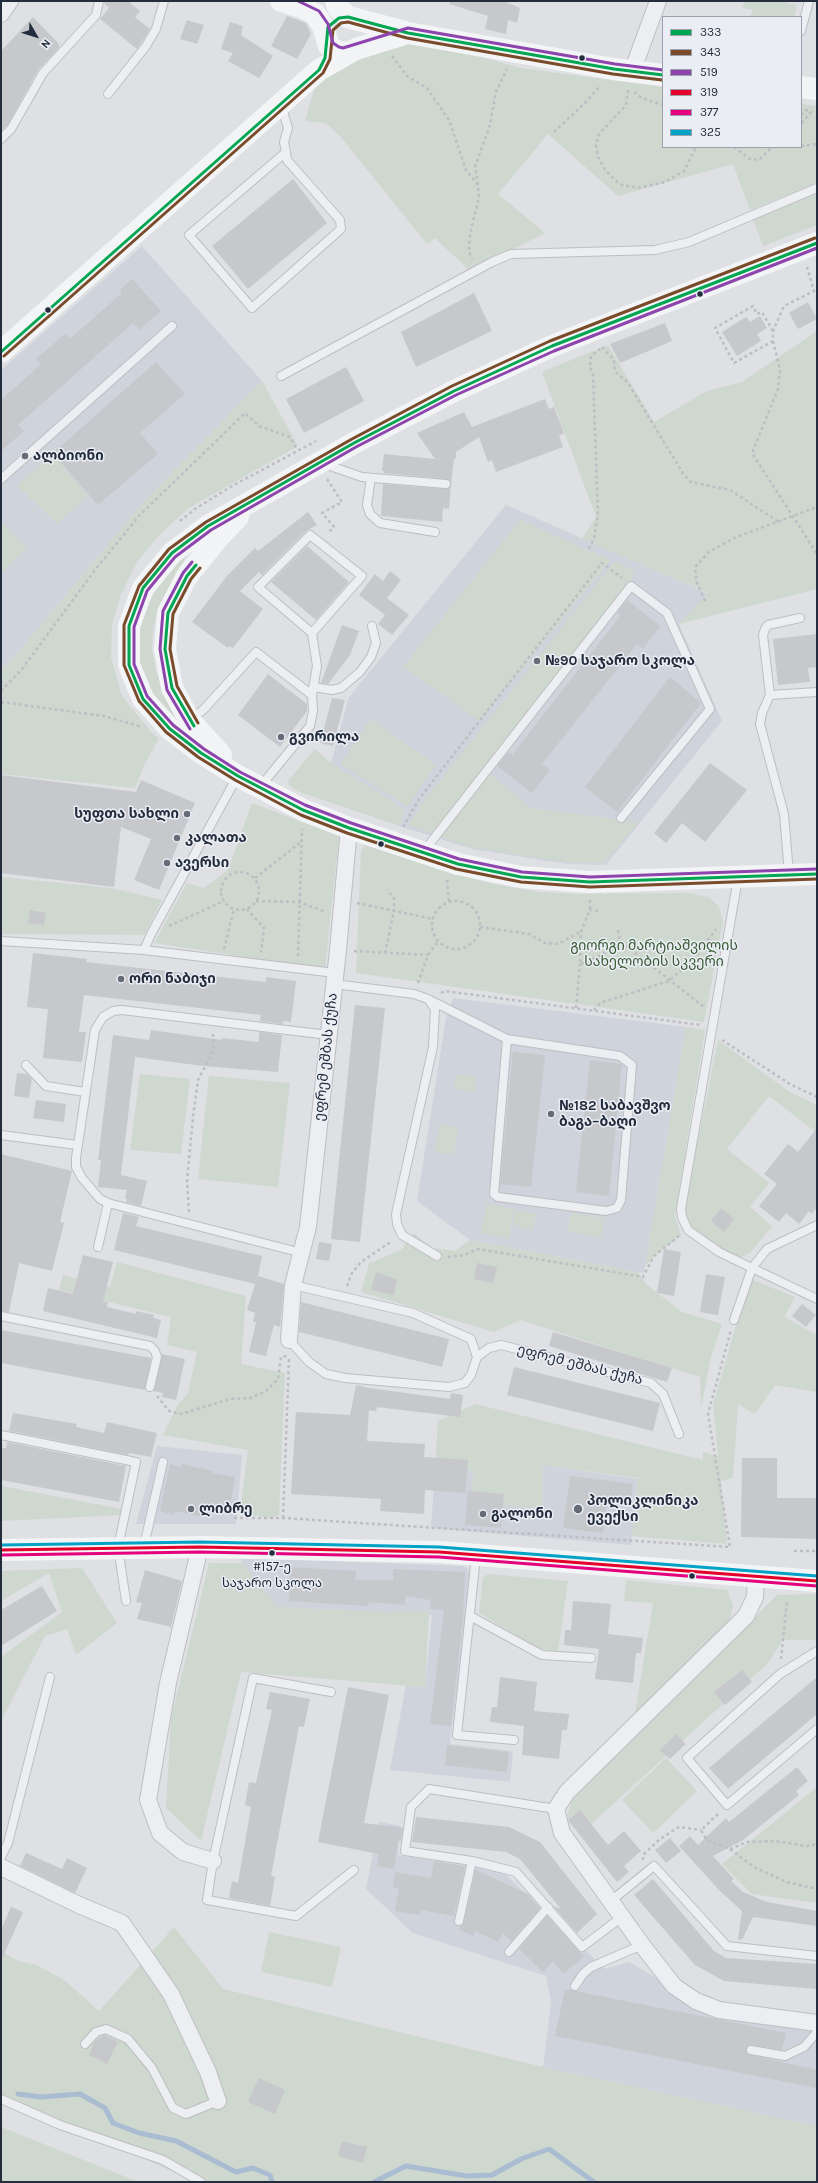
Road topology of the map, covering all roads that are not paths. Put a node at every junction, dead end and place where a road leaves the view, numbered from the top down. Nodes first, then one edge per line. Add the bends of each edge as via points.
1 (10, 1) edge
2 (99, 1) edge
3 (164, 1) edge
4 (281, 1) edge
5 (658, 1) edge
6 (809, 1) edge
7 (341, 8) edge
8 (1, 14) edge
9 (802, 27) edge
10 (324, 30) junction
11 (408, 33) junction
12 (352, 51) junction
13 (319, 70) junction
14 (623, 71) junction
15 (662, 75) edge
16 (802, 87) edge
17 (817, 89) edge
18 (108, 94) dead end
19 (281, 103) junction
20 (1, 139) edge
21 (286, 152) junction
22 (817, 188) edge
23 (817, 243) edge
24 (172, 326) dead end
25 (1, 352) edge
26 (281, 376) dead end
27 (328, 464) junction
28 (371, 478) junction
29 (1, 479) edge
30 (446, 484) dead end
31 (255, 500) junction
32 (435, 532) dead end
33 (800, 618) dead end
34 (372, 626) dead end
35 (312, 633) junction
36 (313, 691) junction
37 (817, 692) edge
38 (770, 695) junction
39 (190, 721) junction
40 (250, 782) junction
41 (620, 818) dead end
42 (349, 828) junction
43 (424, 853) junction
44 (817, 874) edge
45 (789, 875) junction
46 (738, 878) junction
47 (1, 941) edge
48 (144, 950) junction
49 (334, 979) junction
50 (428, 1000) junction
51 (328, 1035) junction
52 (508, 1039) junction
53 (26, 1065) dead end
54 (85, 1092) junction
55 (1, 1135) edge
56 (77, 1145) junction
57 (108, 1203) junction
58 (817, 1225) edge
59 (98, 1247) dead end
60 (302, 1253) junction
61 (437, 1256) road end
62 (752, 1268) junction
63 (293, 1285) junction
64 (817, 1299) edge
65 (1, 1316) edge
66 (734, 1320) dead end
67 (289, 1340) joint
68 (478, 1357) junction
69 (150, 1387) road end
70 (679, 1434) dead end
71 (1, 1435) edge
72 (163, 1462) dead end
73 (118, 1547) junction
74 (144, 1547) junction
75 (200, 1547) junction
76 (1, 1550) edge
77 (476, 1555) junction
78 (756, 1576) junction
79 (817, 1581) edge
80 (126, 1601) dead end
81 (470, 1616) junction
82 (817, 1651) edge
83 (591, 1658) dead end
84 (50, 1677) dead end
85 (331, 1692) dead end
86 (817, 1730) edge
87 (514, 1740) dead end
88 (556, 1809) junction
89 (1, 1857) edge
90 (214, 1861) junction
91 (472, 1861) junction
92 (1, 1867) edge
93 (354, 1870) dead end
94 (611, 1901) junction
95 (548, 1907) junction
96 (622, 1917) junction
97 (459, 1921) dead end
98 (642, 1945) junction
99 (509, 1952) dead end
100 (817, 1956) edge
101 (575, 1986) dead end
102 (817, 2023) edge
103 (817, 2032) edge
104 (86, 2044) dead end
105 (751, 2050) dead end
106 (1, 2099) edge
107 (218, 2101) joint
108 (201, 2182) edge

1 - 8 street
2 - 20 lane via 96,15 43,73 11,128
3 - 18 lane via 156,29 146,46
4 - 10 street via 301,7
5 - 14 street
6 - 9 lane
7 - 10 street via 322,15
7 - 11 street
7 - 12 street via 362,32 360,44
10 - 12 street via 329,46 338,52
10 - 13 street via 325,58
11 - 12 street
11 - 14 street
12 - 13 street
13 - 19 street
14 - 15 street
16 - 17 street
19 - 21 lane via 288,128 284,142
19 - 25 street
21 - 21 lane via 189,235 252,308 341,229 340,220 290,164
22 - 26 lane via 689,242 655,250 511,254
23 - 27 street via 552,346 454,391
24 - 29 lane
27 - 28 lane
27 - 31 street
28 - 30 lane
28 - 32 lane via 367,505 370,514 380,523
31 - 39 street via 218,538 188,576 168,613 164,649 172,688
31 - 40 street via 208,526 172,553 143,588 129,626 129,665 143,699 170,729 201,753
33 - 38 lane via 764,628
34 - 36 lane via 376,643 371,657 360,672 341,688
35 - 35 lane via 258,587 310,535 362,576
35 - 36 lane via 317,666
36 - 39 lane via 256,652 204,710
36 - 40 lane via 310,726
37 - 38 lane
38 - 45 lane via 760,724 784,814
39 - 40 street
40 - 42 street via 303,810
40 - 48 lane via 151,934
41 - 43 lane via 710,709 667,613 632,586
42 - 43 street
42 - 49 street, ეფრემ ეშბას ქუჩა
43 - 46 street via 458,864 521,877 585,882
44 - 45 street
45 - 46 street
46 - 62 lane via 681,1209 688,1230 719,1252
47 - 48 lane
48 - 49 lane via 298,969
49 - 50 lane via 414,994
49 - 51 street, ეფრემ ეშბას ქუჩა
50 - 52 lane
50 - 61 lane via 435,1009 433,1047 396,1214 402,1234
51 - 54 lane via 122,1010 112,1011 103,1017 95,1030
51 - 60 street, ეფრემ ეშბას ქუჩა via 308,1228
52 - 52 lane via 494,1194 498,1197 606,1211 617,1208 620,1200 632,1065 620,1056
53 - 54 lane via 46,1086
54 - 56 lane
55 - 56 lane
56 - 57 lane via 76,1166 91,1189
57 - 59 lane
57 - 60 lane
58 - 62 lane via 768,1249
60 - 63 street, ეფრემ ეშბას ქუჩა
62 - 64 lane
62 - 66 lane
63 - 67 street, ეფრემ ეშბას ქუჩა
63 - 68 lane via 413,1313 471,1339
65 - 69 lane via 150,1346 157,1357
67 - 68 lane, ეფრემ ეშბას ქუჩა via 309,1362 326,1374 449,1387 464,1382 471,1375
68 - 70 lane, ეფრემ ეშბას ქუჩა via 489,1348 501,1345 651,1383 663,1394
71 - 73 lane via 136,1462
72 - 74 lane
73 - 74 street
73 - 76 street
73 - 80 lane
74 - 75 street
75 - 77 street via 282,1547
75 - 90 street via 168,1683 148,1800 160,1833 183,1852
77 - 78 street
77 - 81 lane
78 - 79 street
78 - 88 street via 755,1597 746,1616 567,1792
81 - 83 lane via 542,1655
81 - 87 lane via 457,1735
82 - 86 lane via 780,1674 687,1758 727,1805
84 - 89 lane via 8,1843
85 - 90 lane via 252,1678
88 - 91 lane via 429,1789 411,1807 405,1851
88 - 94 street via 562,1833
90 - 93 lane via 207,1900 296,1916
91 - 95 lane via 516,1872
91 - 97 lane
92 - 107 street via 122,1923 171,1994 208,2072
94 - 96 street
94 - 100 lane via 654,1866 726,1946
95 - 96 lane via 582,1948
95 - 99 lane
96 - 98 street
98 - 101 lane via 592,1967 583,1974
98 - 102 street via 674,1986 696,2001 719,2010
103 - 105 lane via 804,2047 785,2056
104 - 107 lane via 96,2032 106,2029 128,2039 152,2068 173,2108 186,2114
106 - 108 lane via 60,2125 163,2160

